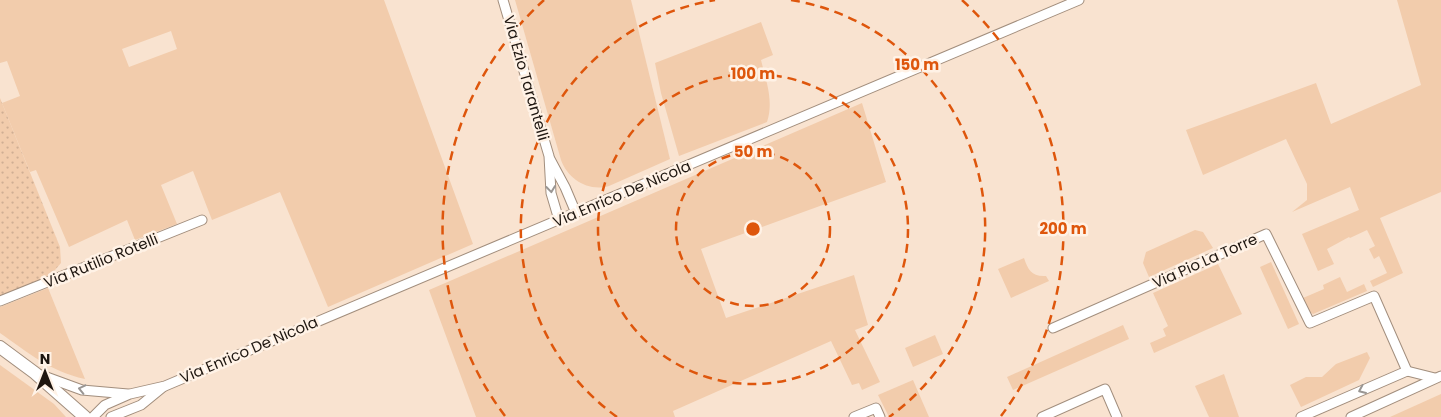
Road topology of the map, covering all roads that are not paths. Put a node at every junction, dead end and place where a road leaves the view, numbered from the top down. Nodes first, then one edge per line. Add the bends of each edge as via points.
1 (503, 0) edge
2 (1079, 0) edge
3 (548, 156) junction
4 (576, 213) junction
5 (202, 220) dead end
6 (559, 220) junction
7 (0, 301) edge
8 (1053, 328) dead end
9 (0, 347) edge
10 (1407, 370) junction
11 (35, 373) junction
12 (1438, 377) edge
13 (165, 386) junction
14 (130, 394) junction
15 (141, 405) junction
16 (1366, 413) edge
17 (85, 417) edge
18 (93, 417) edge
19 (110, 417) edge
20 (138, 417) edge
21 (854, 417) edge
22 (880, 417) edge
23 (1042, 417) edge
24 (1117, 417) edge
25 (1301, 417) edge
26 (1351, 417) edge

1 - 3 street, Via Ezio Tarantelli
2 - 4 street, Via Enrico De Nicola
3 - 4 street
3 -> 6 street via 551,193
4 - 6 street, Via Enrico De Nicola
5 - 7 street, Via Rutilio Rotelli
6 - 13 street, Via Enrico De Nicola
8 - 10 street, Via Pio La Torre via 1266,234 1310,323 1374,296
9 - 11 street
10 - 12 street
10 -> 25 street
14 -> 11 street via 82,390
11 - 17 street
12 - 16 street
13 - 14 street
13 - 15 street
14 - 18 street via 105,405
15 - 19 street
15 - 20 street
16 - 26 street
21 - 22 street via 876,408
23 - 24 street via 1105,389

